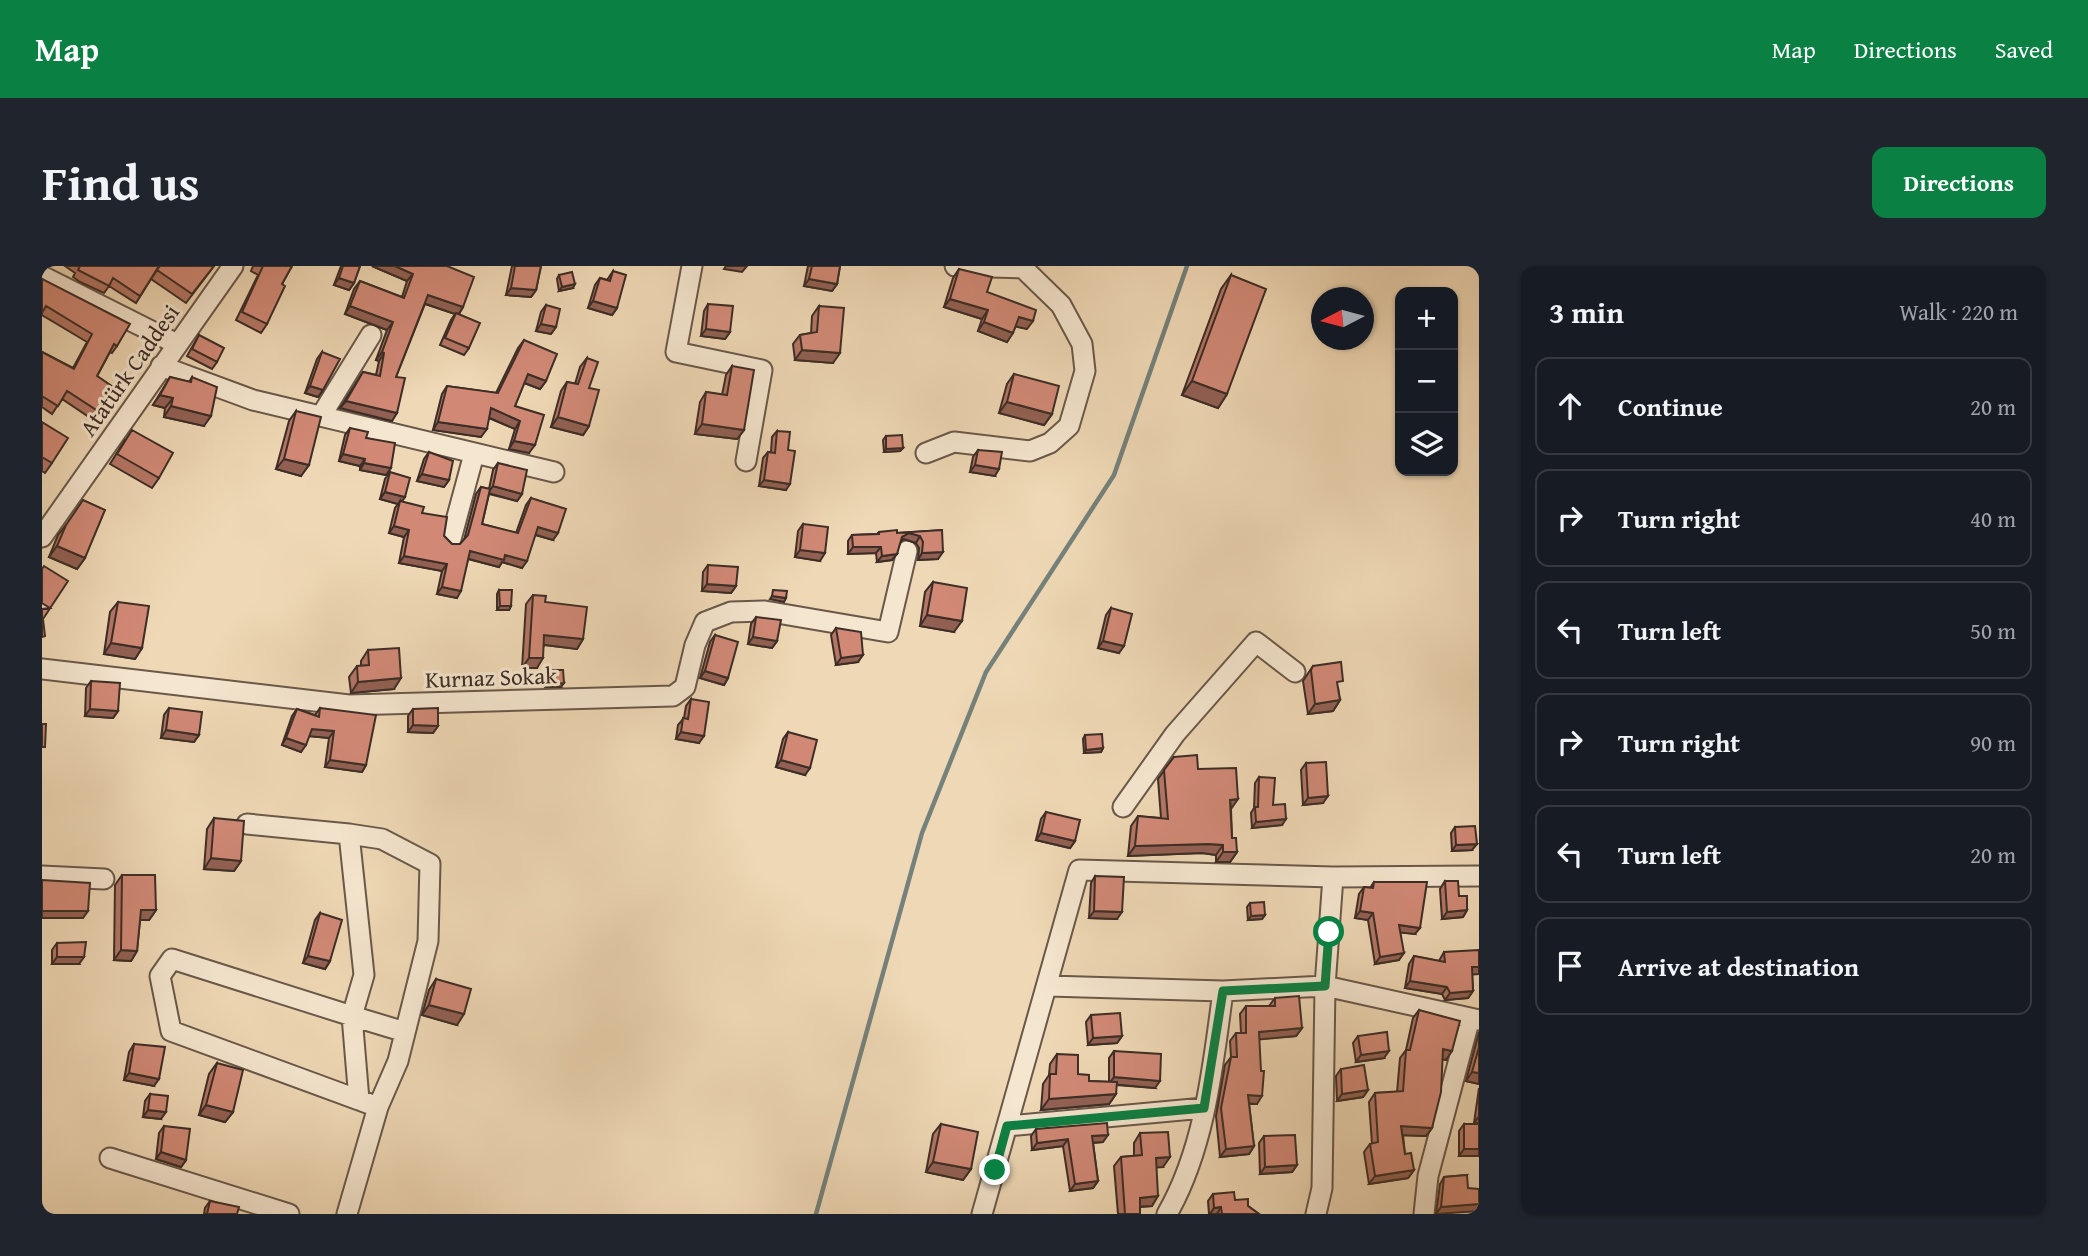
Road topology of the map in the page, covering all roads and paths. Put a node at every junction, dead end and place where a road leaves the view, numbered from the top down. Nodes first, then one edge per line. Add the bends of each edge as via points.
1 (233, 266) edge
2 (692, 266) edge
3 (955, 266) edge
4 (1022, 267) edge
5 (42, 276) edge
6 (371, 335) dead end
7 (177, 344) junction
8 (161, 366) junction
9 (321, 416) junction
10 (926, 453) dead end
11 (474, 454) junction
12 (746, 461) dead end
13 (554, 472) dead end
14 (42, 537) edge
15 (451, 540) edge
16 (907, 551) dead end
17 (42, 669) edge
18 (1295, 672) dead end
19 (1123, 807) dead end
20 (247, 824) edge
21 (349, 834) junction
22 (42, 876) edge
23 (1479, 876) edge
24 (1333, 877) junction
25 (104, 879) dead end
26 (1048, 986) junction
27 (1325, 986) junction
28 (1223, 991) junction
29 (352, 1016) junction
30 (1475, 1019) edge
31 (405, 1032) junction
32 (359, 1100) junction
33 (378, 1107) junction
34 (1204, 1108) junction
35 (1007, 1126) junction
36 (110, 1158) dead end
37 (289, 1214) edge
38 (347, 1214) edge
39 (987, 1214) edge
40 (1167, 1214) edge
41 (1316, 1214) edge
42 (1424, 1214) edge

1 - 7 street, Atatürk Caddesi
2 - 12 street via 676,352 762,370
3 - 4 street
4 - 10 street via 1060,305 1082,344 1085,371 1069,426 1050,443 1030,451 954,442
5 - 7 street
6 - 9 street
7 - 8 street, Atatürk Caddesi
8 - 9 street via 253,400
8 - 14 street, Atatürk Caddesi
9 - 11 street
11 - 13 street
11 - 15 street
16 - 17 street, Kurnaz Sokak via 888,632 765,611 731,612 705,622 685,687 673,696 349,705
18 - 19 street via 1256,642 1175,734
20 - 21 street
21 - 29 street via 364,975
21 - 31 street via 382,839 430,864 428,940
22 - 25 street
23 - 24 street
24 - 26 street via 1079,870
24 - 27 street
26 - 28 street
26 - 35 street
27 - 28 street
27 - 30 street
27 - 41 street via 1322,1188
28 - 34 street
29 - 31 street
29 - 32 street
29 - 32 street via 172,959 160,976 171,1031
30 - 42 street via 1428,1176
31 - 33 street
32 - 33 street
33 - 38 street
34 - 35 street
34 - 40 street via 1184,1185
35 - 39 street
36 - 37 street

